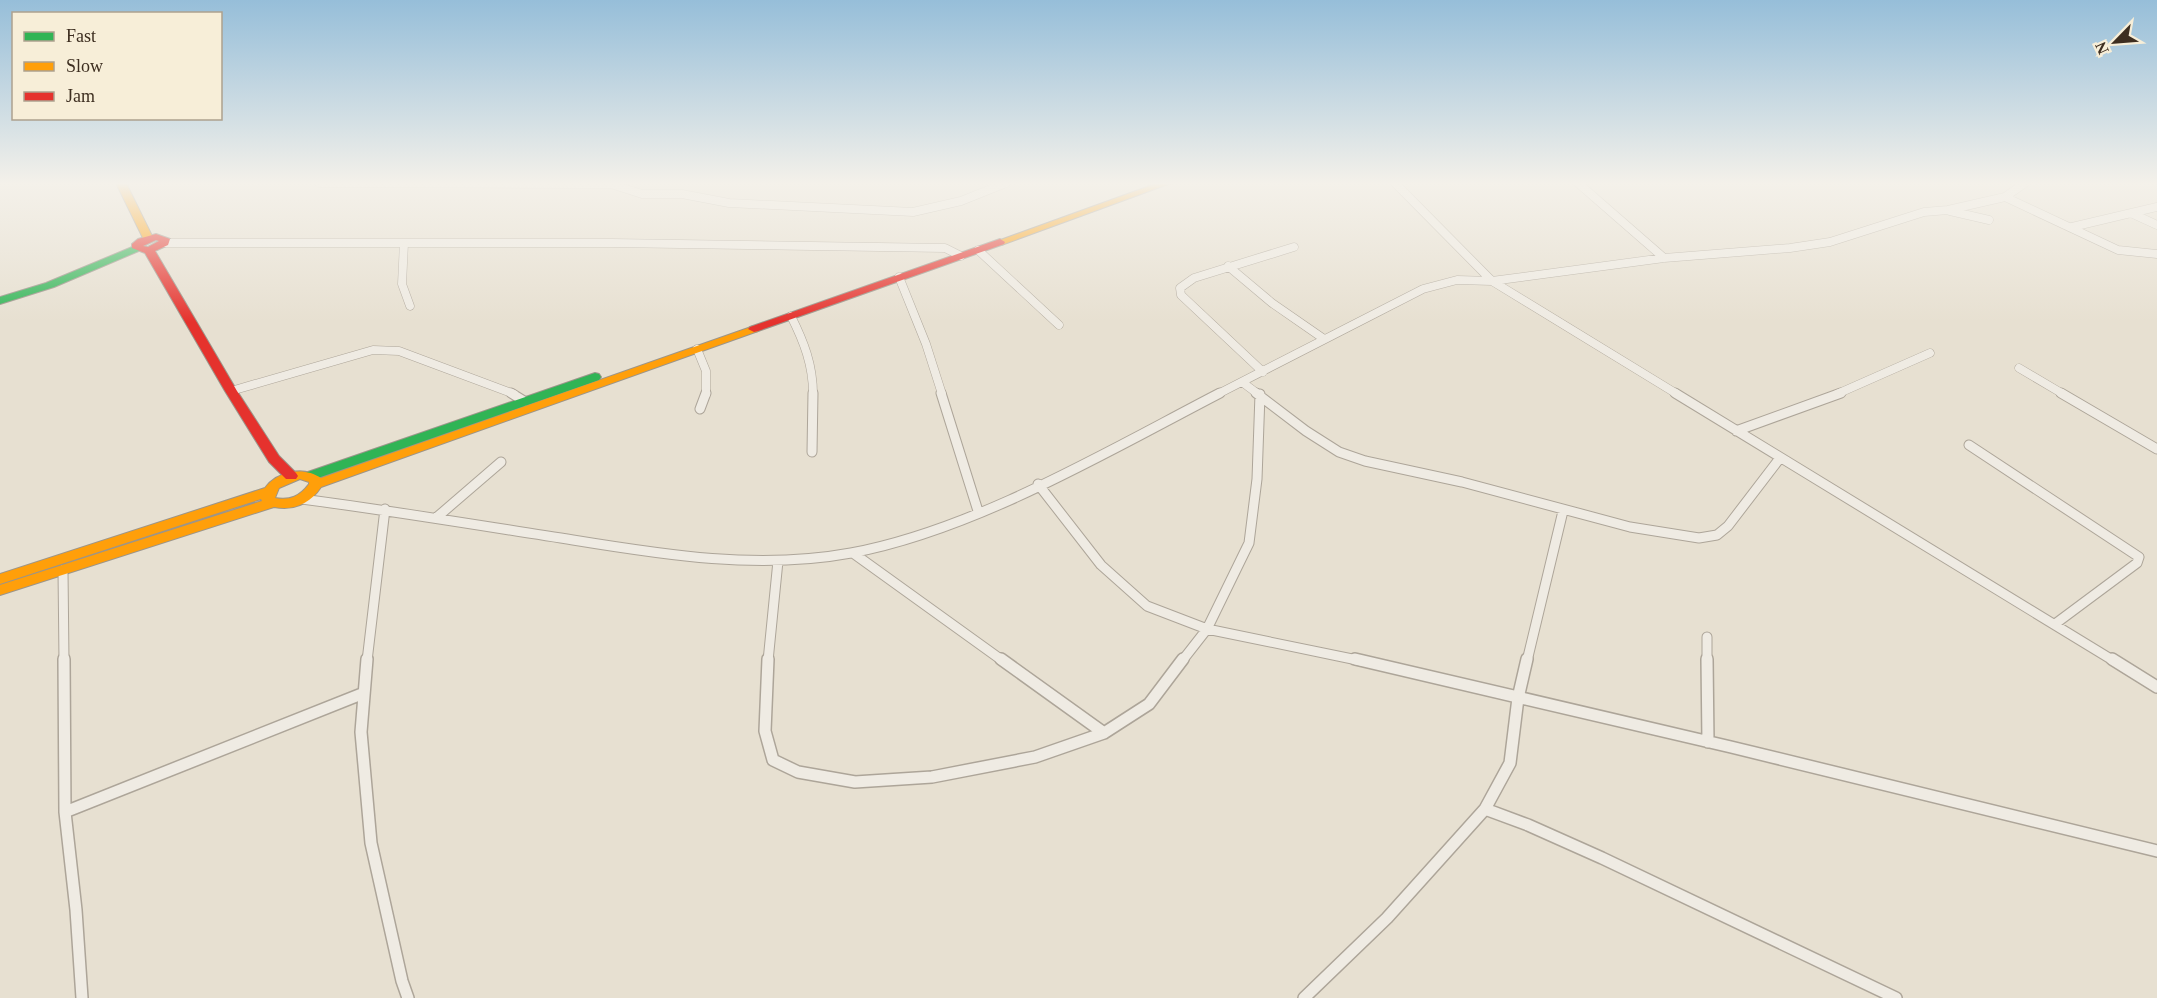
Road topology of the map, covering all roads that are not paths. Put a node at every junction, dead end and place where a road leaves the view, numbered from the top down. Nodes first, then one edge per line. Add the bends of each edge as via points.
1 (138, 230) edge
2 (1020, 230) edge
3 (1035, 230) edge
4 (1441, 230) edge
5 (1631, 230) edge
6 (1869, 230) edge
7 (2077, 230) edge
8 (164, 243) joint
9 (404, 243) junction
10 (144, 246) junction
11 (1293, 247) dead end
12 (978, 250) junction
13 (957, 253) junction
14 (2157, 254) edge
15 (1664, 258) junction
16 (1228, 266) junction
17 (899, 277) junction
18 (1492, 281) junction
19 (0, 301) edge
20 (410, 306) dead end
21 (791, 316) junction
22 (1059, 325) dead end
23 (1324, 339) junction
24 (697, 349) junction
25 (1930, 353) dead end
26 (2019, 368) dead end
27 (1263, 372) junction
28 (1242, 382) junction
29 (231, 391) junction
30 (1260, 394) junction
31 (524, 401) junction
32 (700, 409) dead end
33 (1736, 431) junction
34 (1969, 445) dead end
35 (2157, 449) edge
36 (812, 452) dead end
37 (1780, 458) junction
38 (501, 462) dead end
39 (291, 476) junction
40 (313, 480) junction
41 (1038, 484) junction
42 (269, 497) junction
43 (302, 499) junction
44 (385, 509) junction
45 (978, 511) junction
46 (1563, 511) junction
47 (436, 518) junction
48 (853, 553) junction
49 (778, 561) junction
50 (63, 570) junction
51 (0, 579) edge
52 (0, 590) edge
53 (2055, 624) junction
54 (1207, 629) junction
55 (1707, 637) dead end
56 (2157, 687) edge
57 (364, 693) junction
58 (1518, 698) junction
59 (1104, 733) junction
60 (1708, 742) junction
61 (1485, 809) junction
62 (65, 812) junction
63 (2157, 851) edge
64 (1888, 996) edge
65 (82, 998) edge
66 (408, 998) edge
67 (1304, 998) edge

1 - 10 street
2 - 13 street
3 - 12 street
4 - 18 street
5 - 15 street
6 - 15 street via 1830,242 1790,248
7 - 14 street via 2118,250
8 - 9 street
8 - 10 street
9 - 13 street via 945,248
9 - 20 street via 402,284
10 - 19 street
10 - 29 street
11 - 16 street
12 - 13 street
12 - 22 street
13 - 17 street
13 - 31 street
15 - 18 street
16 - 23 street
16 - 27 street via 1194,278 1180,288 1181,295
17 - 21 street
17 - 45 street via 926,344
18 - 23 street via 1457,280 1424,289
18 - 33 street
21 - 24 street
21 - 36 street via 807,348 813,379
23 - 27 street
24 - 32 street via 706,365 707,383
24 - 40 street
25 - 33 street via 1848,390
26 - 35 street
27 - 28 street
28 - 30 street
28 - 41 street
29 - 31 street via 373,350 399,351
29 - 39 street via 274,459
30 - 46 street via 1339,452
30 - 54 street via 1257,479 1249,543
31 - 40 street
33 - 37 street
34 - 53 street via 2139,556 2138,563
37 - 46 street via 1717,535 1699,538
37 - 53 street
38 - 47 street
39 - 40 street
39 - 42 street via 281,480
40 - 43 street via 310,494
41 - 45 street
41 - 54 street via 1101,565 1148,606
42 - 43 street via 285,504
42 - 50 street
42 - 51 street
43 - 44 street
44 - 47 street
44 - 57 street
45 - 48 street via 935,529
46 - 58 street
47 - 49 street via 686,556
48 - 49 street
48 - 59 street
49 - 59 street via 765,731 773,760 798,772 855,782 932,777 1035,757
50 - 52 street
50 - 62 street
53 - 56 street
54 - 58 street
54 - 59 street via 1149,704
55 - 60 street
57 - 62 street
57 - 66 street via 361,732 371,843
58 - 60 street
58 - 61 street via 1510,763
60 - 63 street
61 - 64 street via 1602,858
61 - 67 street via 1387,918
62 - 65 street

